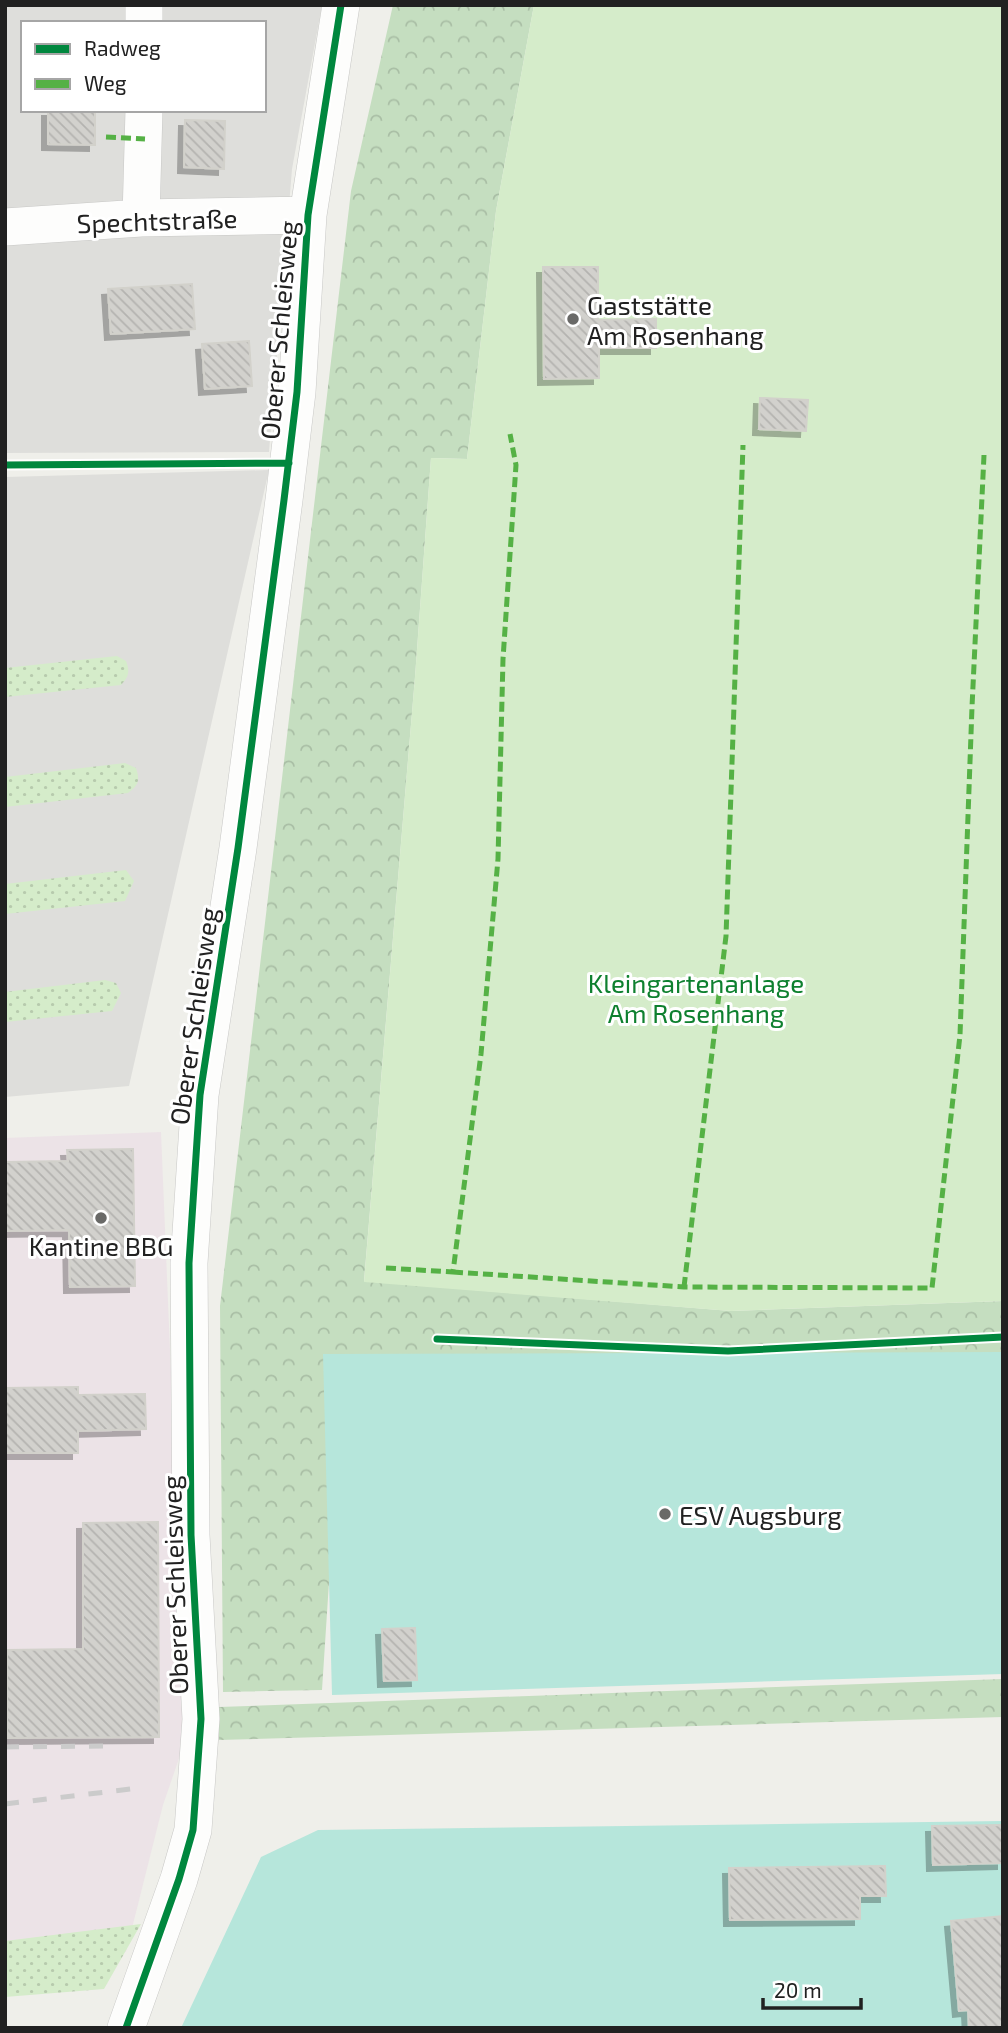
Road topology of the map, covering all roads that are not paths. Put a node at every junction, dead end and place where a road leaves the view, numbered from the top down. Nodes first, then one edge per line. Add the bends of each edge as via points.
1 (341, 5) edge
2 (144, 112) edge
3 (308, 215) junction
4 (141, 218) junction
5 (5, 227) edge
6 (126, 2028) edge

1 - 3 street, Oberer Schleisweg
2 - 4 street
3 - 4 street, Spechtstraße
3 - 6 street, Oberer Schleisweg via 289,463 196,1150 189,1263 191,1535 201,1719 193,1830
4 - 5 street, Spechtstraße

